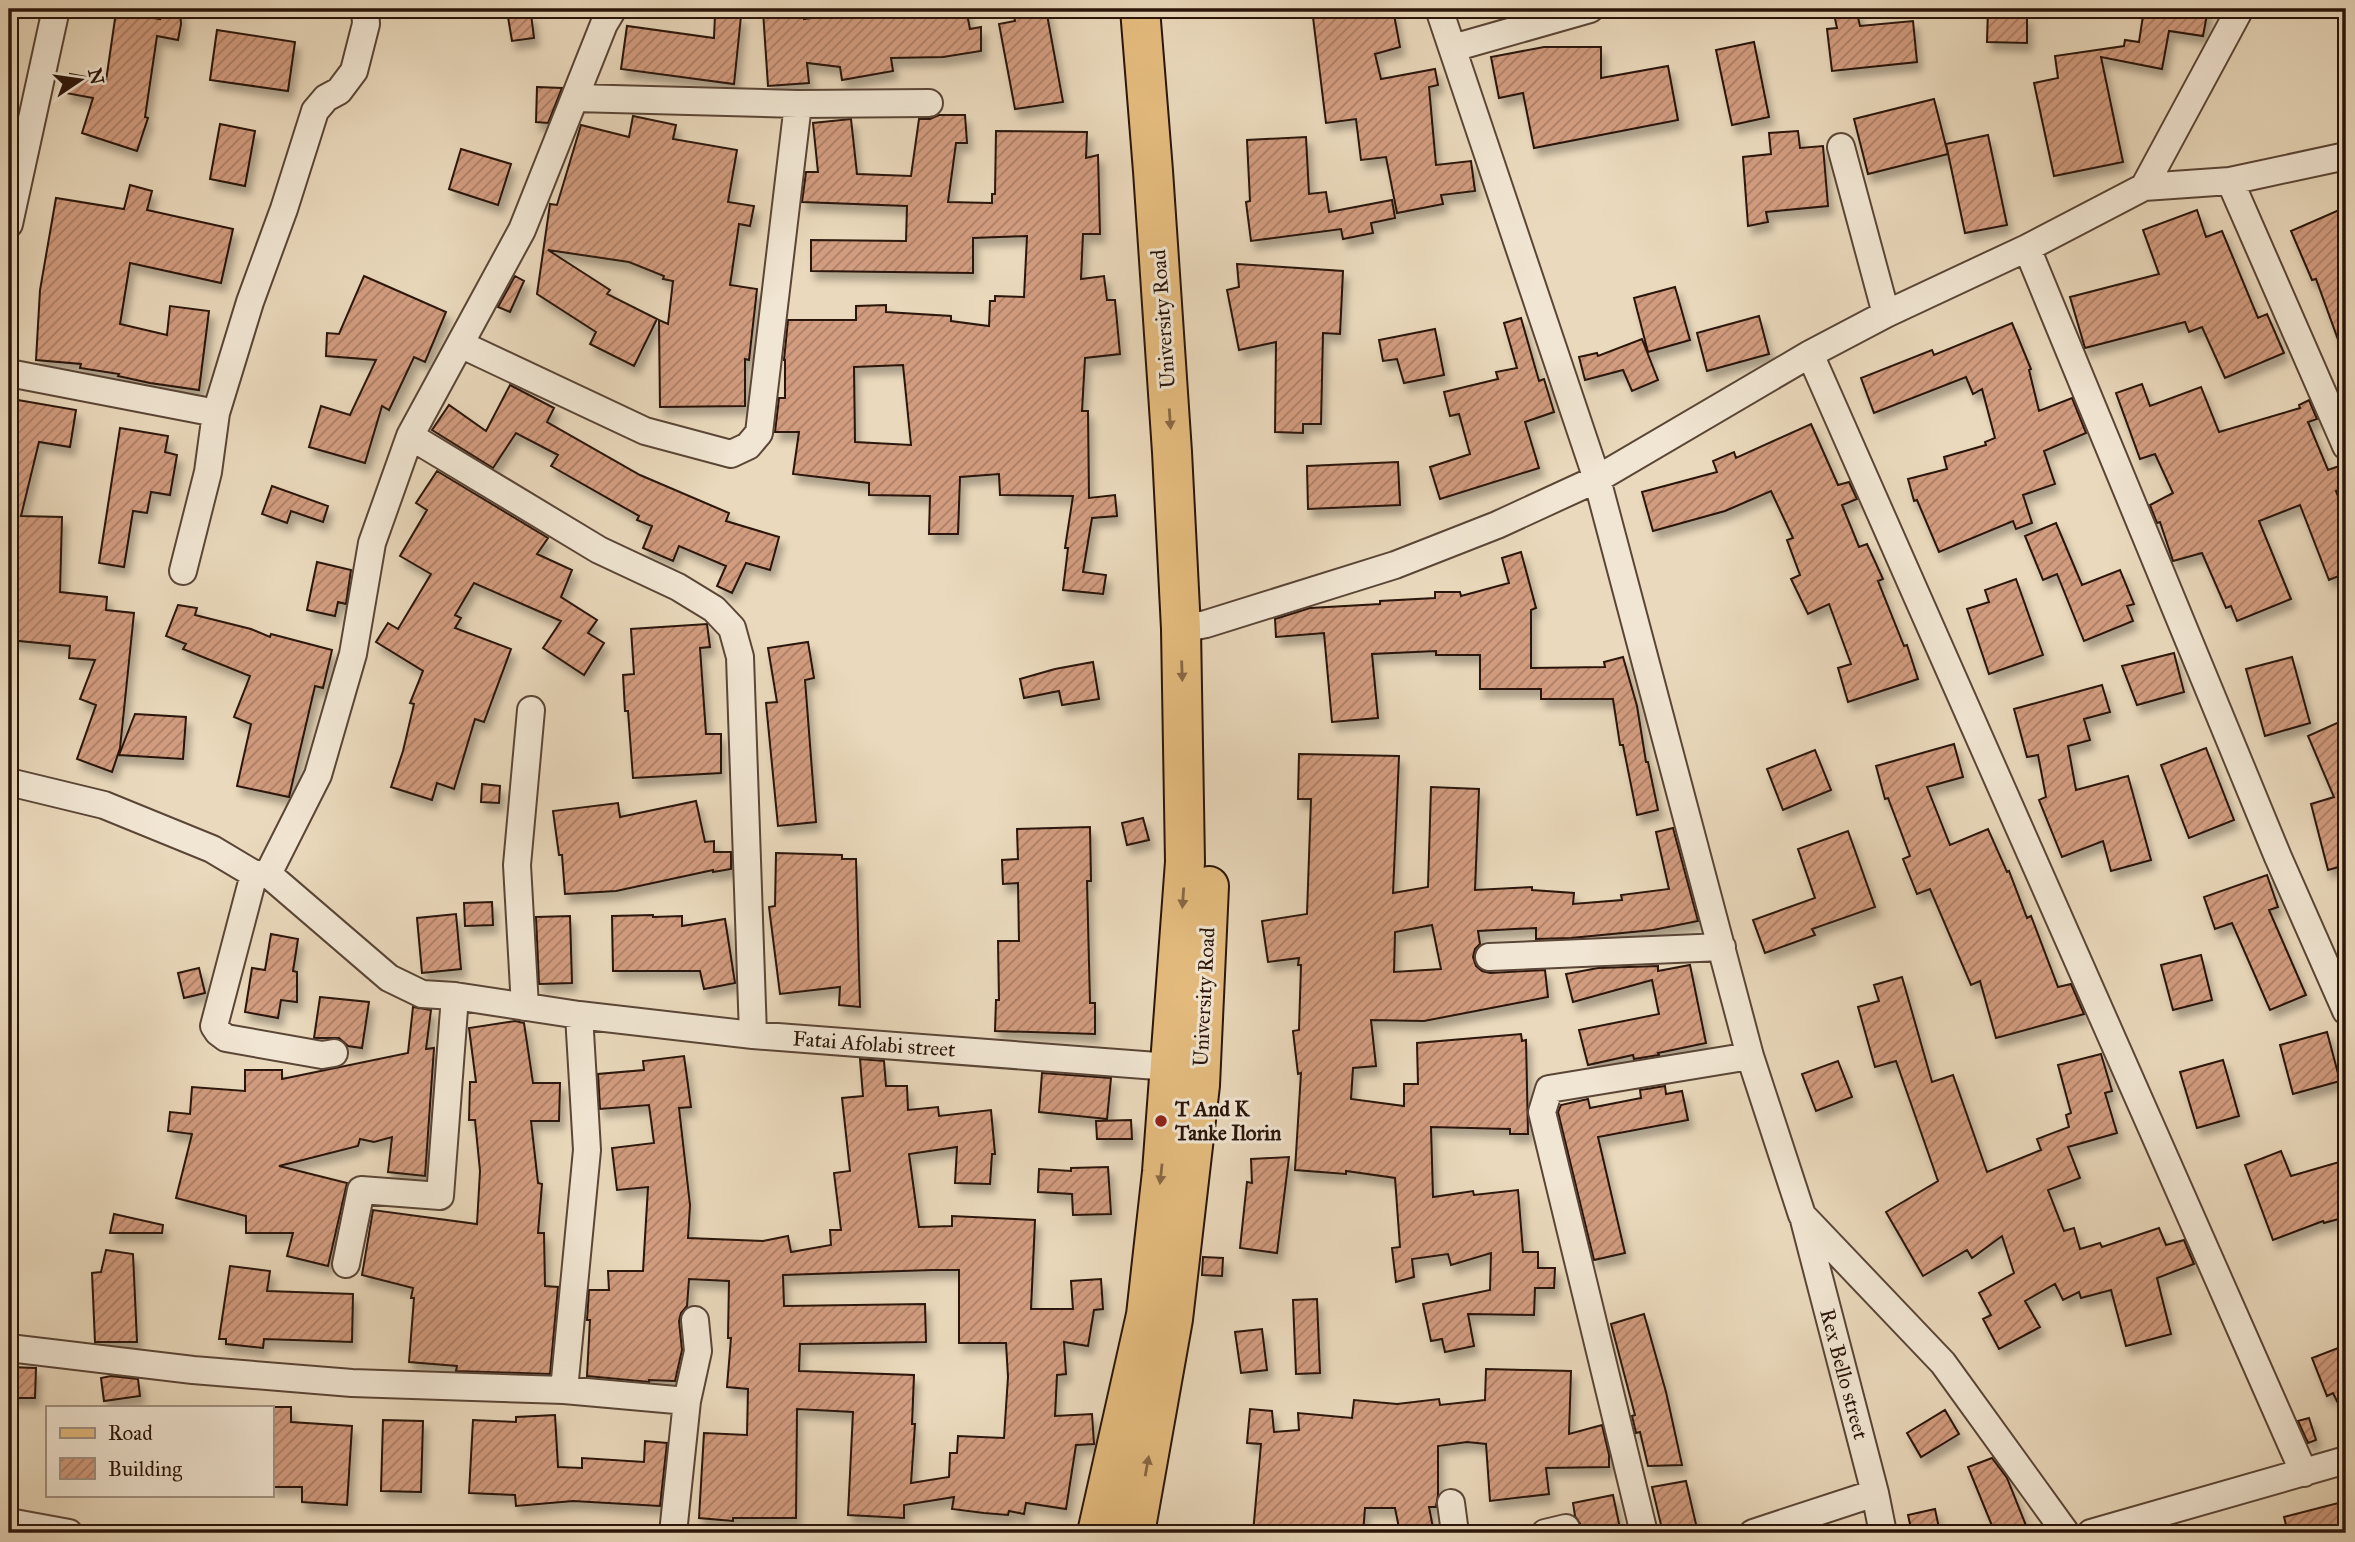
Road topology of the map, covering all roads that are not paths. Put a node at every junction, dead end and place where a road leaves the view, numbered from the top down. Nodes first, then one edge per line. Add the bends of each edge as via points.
1 (57, 9) edge
2 (365, 9) edge
3 (613, 9) edge
4 (1140, 9) edge
5 (1162, 9) edge
6 (1439, 9) edge
7 (1590, 9) edge
8 (2240, 9) edge
9 (1453, 48) junction
10 (575, 98) junction
11 (929, 103) dead end
12 (798, 104) junction
13 (1841, 147) dead end
14 (2346, 156) edge
15 (2230, 181) junction
16 (2144, 187) junction
17 (9, 224) edge
18 (2027, 248) junction
19 (1886, 314) junction
20 (460, 344) junction
21 (1810, 354) junction
22 (9, 373) edge
23 (216, 413) junction
24 (410, 436) junction
25 (2346, 446) edge
26 (1597, 480) junction
27 (183, 571) dead end
28 (1193, 626) junction
29 (530, 710) dead end
30 (9, 782) edge
31 (261, 874) junction
32 (1722, 947) junction
33 (1489, 957) dead end
34 (455, 996) junction
35 (525, 1007) junction
36 (2346, 1011) edge
37 (579, 1015) junction
38 (753, 1035) junction
39 (334, 1053) dead end
40 (1750, 1056) junction
41 (1170, 1067) junction
42 (1802, 1215) junction
43 (346, 1264) dead end
44 (695, 1320) dead end
45 (9, 1348) edge
46 (564, 1390) junction
47 (687, 1401) junction
48 (2346, 1460) edge
49 (2304, 1473) junction
50 (1875, 1493) junction
51 (1451, 1503) dead end
52 (9, 1522) edge
53 (69, 1533) edge
54 (673, 1533) edge
55 (1097, 1533) edge
56 (1135, 1533) edge
57 (1455, 1533) edge
58 (1545, 1533) edge
59 (1567, 1533) edge
60 (1644, 1533) edge
61 (1753, 1533) edge
62 (1883, 1533) edge
63 (2066, 1533) edge
64 (2091, 1533) edge

1 - 17 street
2 - 23 street via 366,24 354,71 339,92 314,111
3 - 10 street
4 -> 28 main road, University Road
5 - 28 main road, University Road via 1197,450
6 - 9 street, Rex Bello street
7 - 9 street
8 - 16 street
9 - 26 street, Rex Bello street
10 - 12 street
10 - 20 street via 522,230
11 - 12 street
12 - 20 street via 759,433 748,446 731,454 645,431
13 - 19 street
14 - 15 street
15 - 16 street
15 - 25 street
16 - 18 street
18 - 19 street
18 - 36 street
19 - 21 street
20 - 24 street
21 - 26 street
21 - 49 street
22 - 23 street
23 - 27 street via 208,472
24 - 31 street via 372,543 353,654 318,775
24 - 38 street via 599,550 678,587 714,609 732,628 740,657
26 - 28 street via 1497,526 1395,565
26 - 32 street, Rex Bello street
28 -> 41 main road, University Road via 1185,862
56 -> 28 main road, University Road via 1174,1319 1200,1085 1211,730
29 - 35 street via 517,865
30 - 31 street, Fatai Afolabi street via 104,805
31 - 34 street, Fatai Afolabi street via 389,978 422,994
31 - 39 street via 214,1026 226,1038 322,1055
32 - 33 street
32 - 40 street, Rex Bello street
34 - 35 street, Fatai Afolabi street
34 - 43 street via 440,1196 360,1190
35 - 37 street, Fatai Afolabi street
37 - 38 street, Fatai Afolabi street
37 - 46 street via 587,1150
38 - 41 street, Fatai Afolabi street
40 - 42 street, Rex Bello street
40 - 60 street via 1549,1089 1542,1112
41 -> 55 main road, University Road via 1146,1315
42 - 50 street, Rex Bello street
42 - 63 street via 1943,1363
44 - 47 street via 698,1351
45 - 46 street via 352,1383
46 - 47 street
47 - 54 street
48 - 49 street
49 - 64 street
50 - 61 street
50 - 62 street, Rex Bello street
51 - 57 street
52 - 53 street
58 - 59 street via 1566,1528

